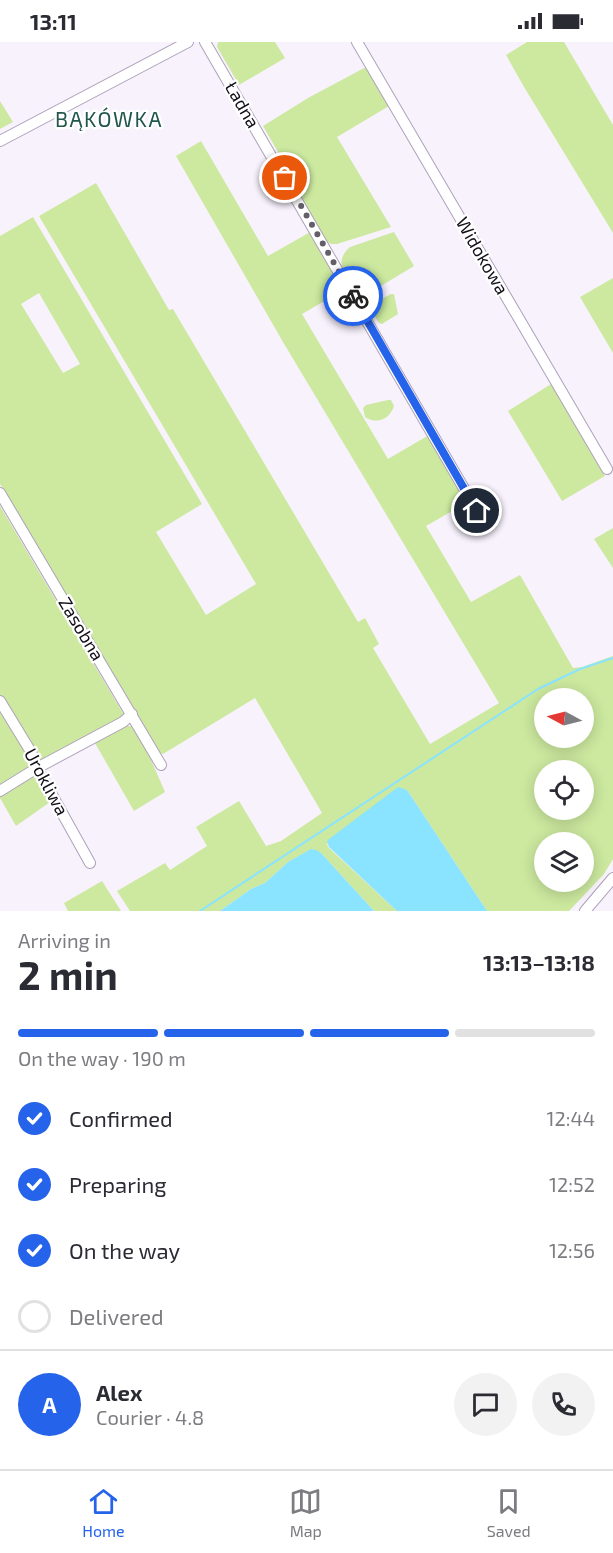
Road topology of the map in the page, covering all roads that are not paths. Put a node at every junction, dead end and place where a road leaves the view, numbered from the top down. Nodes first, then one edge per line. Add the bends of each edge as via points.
1 (188, 42) edge
2 (206, 42) edge
3 (357, 42) edge
4 (0, 141) edge
5 (607, 470) dead end
6 (0, 493) edge
7 (477, 511) dead end
8 (0, 701) edge
9 (132, 714) junction
10 (161, 765) dead end
11 (37, 768) junction
12 (0, 791) edge
13 (90, 863) dead end
14 (613, 878) edge
15 (585, 911) edge

1 - 4 street
2 - 7 street, Ładna
3 - 5 street, Widokowa
6 - 9 street, Zasobna
8 - 11 street, Urokliwa
9 - 10 street, Zasobna
9 - 11 street
11 - 12 street
11 - 13 street, Urokliwa
14 - 15 street

